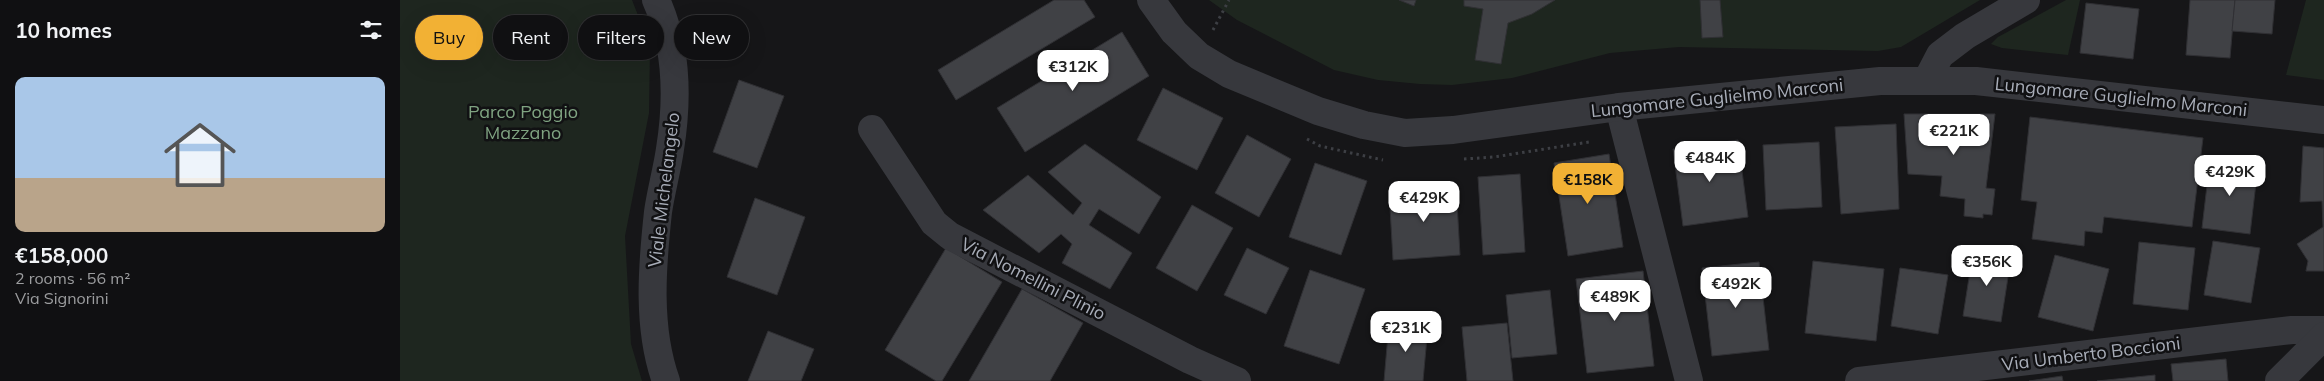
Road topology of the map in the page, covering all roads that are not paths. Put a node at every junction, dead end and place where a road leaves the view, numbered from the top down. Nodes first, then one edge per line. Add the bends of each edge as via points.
1 (656, 0) edge
2 (1151, 0) edge
3 (2026, 0) edge
4 (1927, 80) junction
5 (1619, 107) junction
6 (2324, 120) edge
7 (872, 129) dead end
8 (2324, 330) edge
9 (2324, 336) edge
10 (666, 381) edge
11 (1236, 381) edge
12 (1689, 381) edge
13 (1859, 381) edge
14 (2279, 381) edge

1 - 10 street, Viale Michelangelo via 664,16 674,63 675,104 658,211 653,288 655,330
2 - 5 street, Lungomare Guglielmo Marconi via 1174,32 1199,56 1229,74 1318,111 1364,125 1405,133 1453,130
3 - 4 street via 1965,36 1940,55
4 - 5 street, Lungomare Guglielmo Marconi via 1880,81
4 - 6 street, Lungomare Guglielmo Marconi via 1976,81
5 - 12 street
7 - 11 street, Via Nomellini Plinio via 934,223 950,236
8 - 13 street, Via Umberto Boccioni via 2292,330
9 - 14 street

